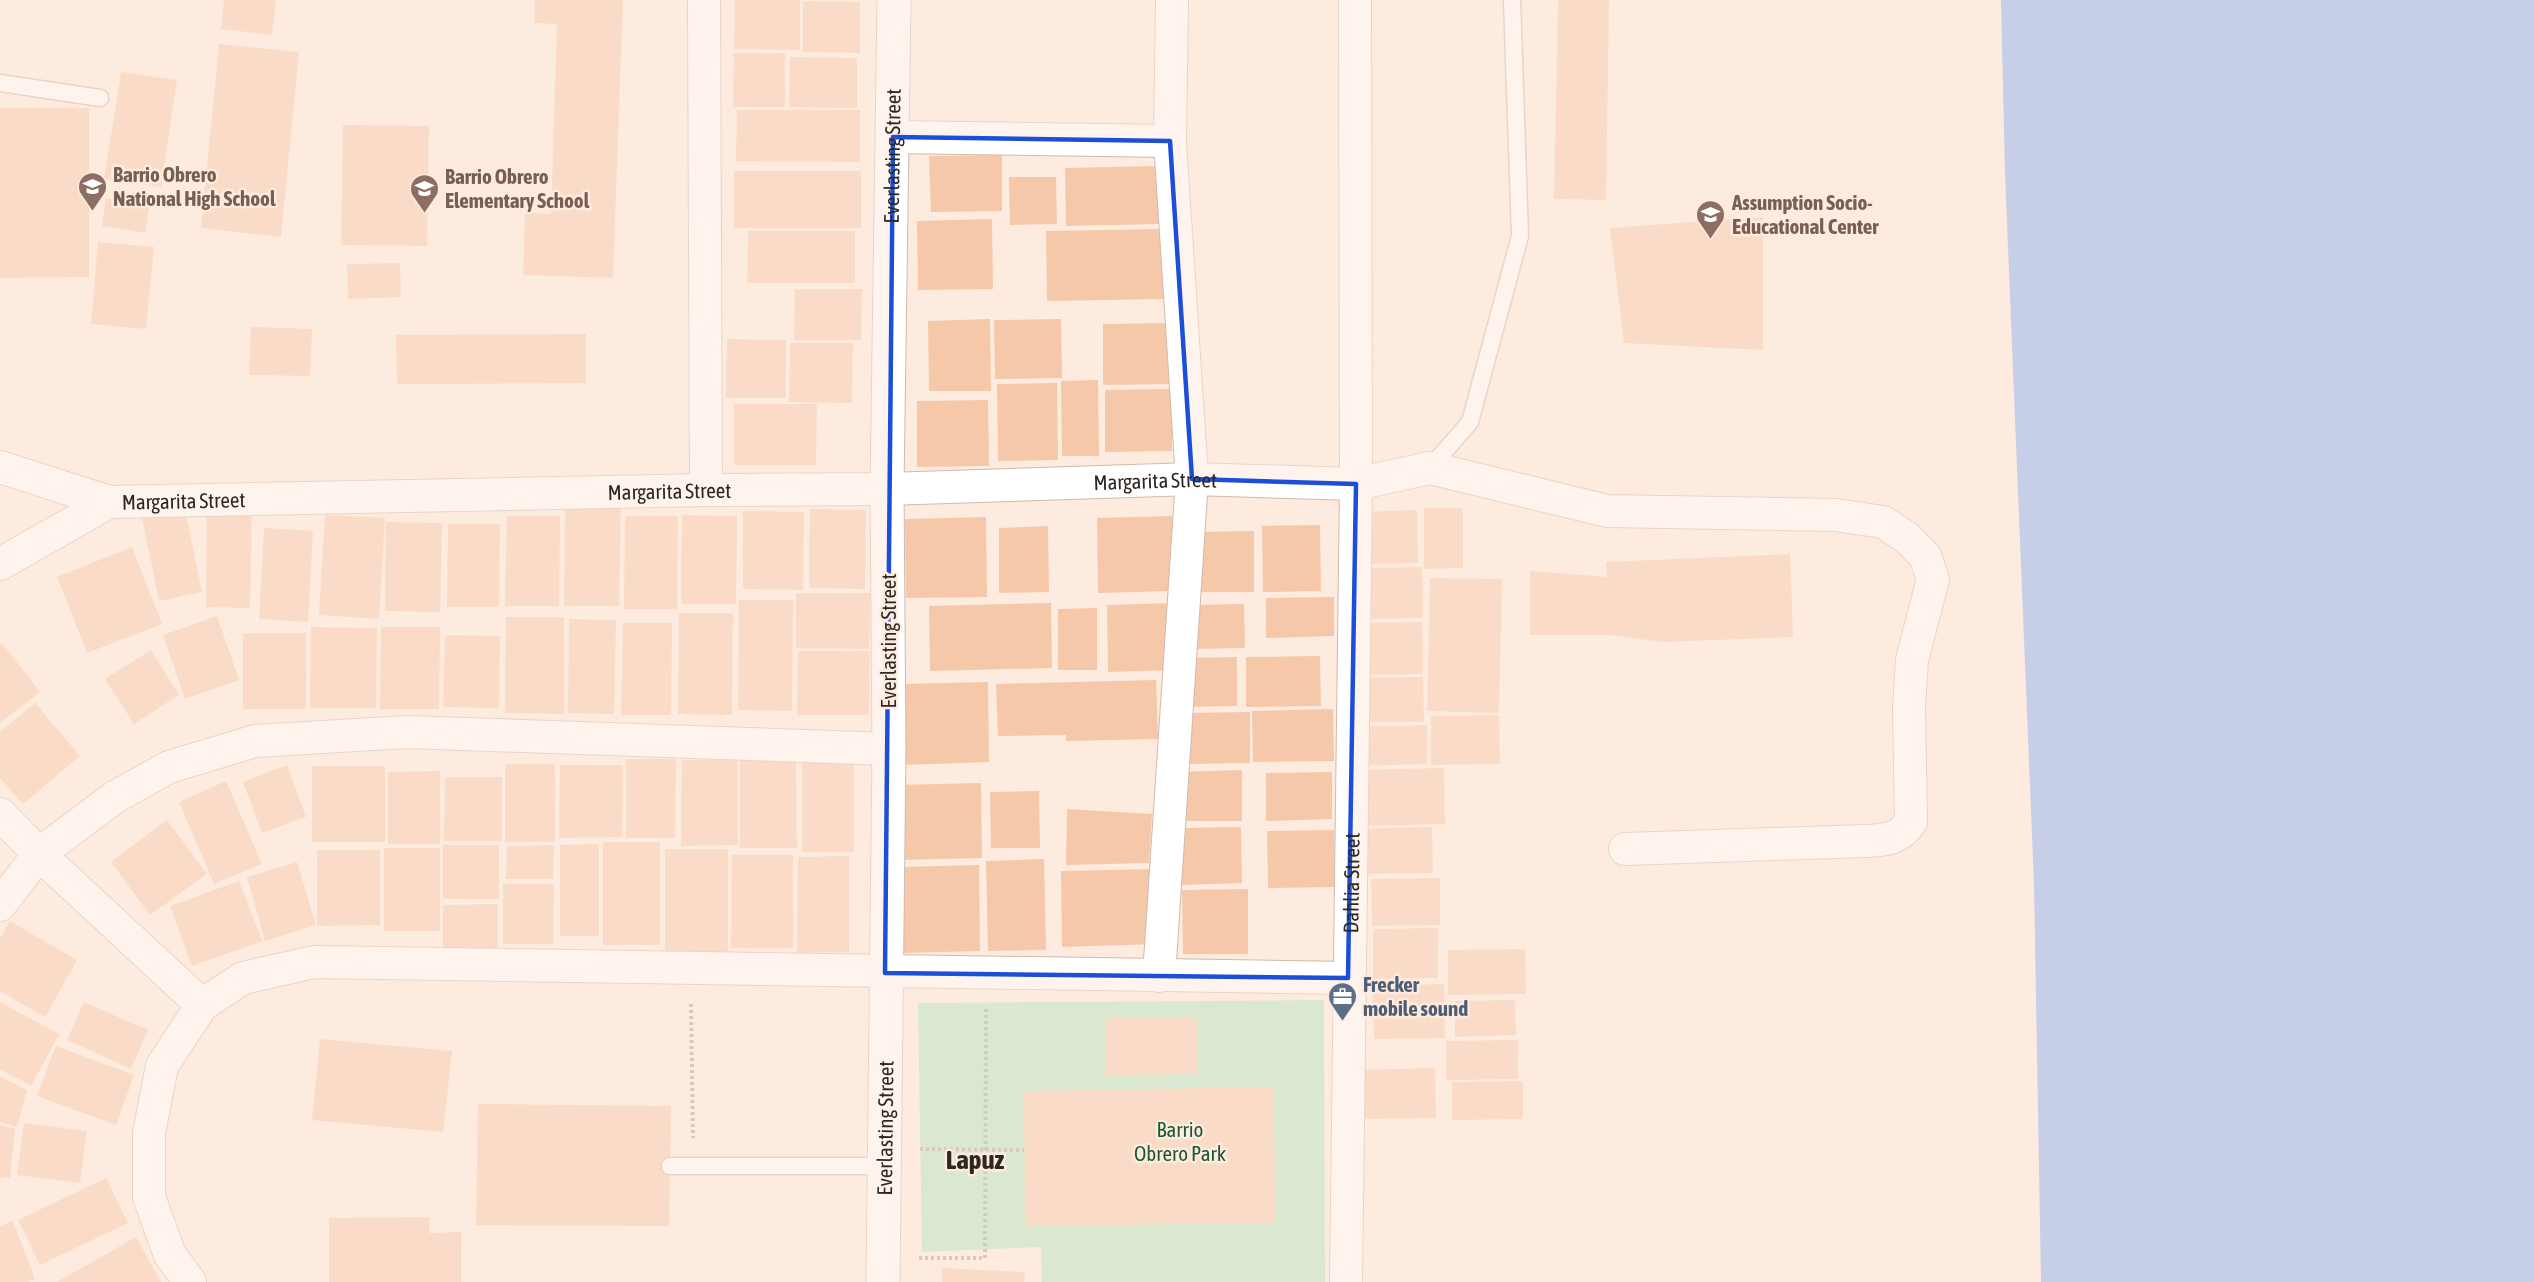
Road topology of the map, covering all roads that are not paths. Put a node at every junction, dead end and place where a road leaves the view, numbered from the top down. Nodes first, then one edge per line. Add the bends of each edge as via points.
1 (704, 0) edge
2 (894, 0) edge
3 (1172, 0) edge
4 (1355, 0) edge
5 (1512, 0) edge
6 (0, 84) edge
7 (100, 98) dead end
8 (893, 137) junction
9 (1170, 141) junction
10 (0, 467) edge
11 (1430, 468) junction
12 (1192, 479) junction
13 (1356, 484) junction
14 (887, 489) junction
15 (706, 490) junction
16 (109, 502) junction
17 (0, 564) edge
18 (889, 748) junction
19 (0, 814) edge
20 (1625, 849) dead end
21 (39, 854) junction
22 (0, 905) edge
23 (885, 973) junction
24 (1160, 976) junction
25 (1348, 978) junction
26 (202, 1005) junction
27 (883, 1158) junction
28 (670, 1166) dead end
29 (883, 1270) edge
30 (190, 1282) edge
31 (1346, 1282) edge

1 - 15 street
2 - 8 street, Everlasting Street
3 - 9 street
4 - 13 street, Dahlia Street
5 - 11 lane via 1520,236 1470,422
6 - 7 lane
8 - 9 street
8 - 14 street, Everlasting Street
9 - 12 street
10 - 16 street
11 - 13 street, Margarita Street
11 - 20 street via 1607,511 1836,515 1883,522 1925,556 1933,579 1912,660 1911,822 1905,831 1893,839 1865,841
12 - 13 street, Margarita Street
12 - 14 street, Margarita Street
12 - 24 street
13 - 25 street, Dahlia Street
14 - 15 street, Margarita Street
14 - 18 street, Everlasting Street
15 - 16 street, Margarita Street
16 - 17 street, Margarita Street
18 - 21 street via 406,732 255,741 169,766 115,797
18 - 23 street, Everlasting Street
19 - 21 street
21 - 22 street
21 - 26 street
23 - 24 street
23 - 26 street via 314,962 243,978
23 - 27 street, Everlasting Street
24 - 25 street
25 - 31 street, Dahlia Street
26 - 30 street via 162,1065 149,1133 149,1197 170,1255
27 - 28 lane
27 - 29 street, Everlasting Street

